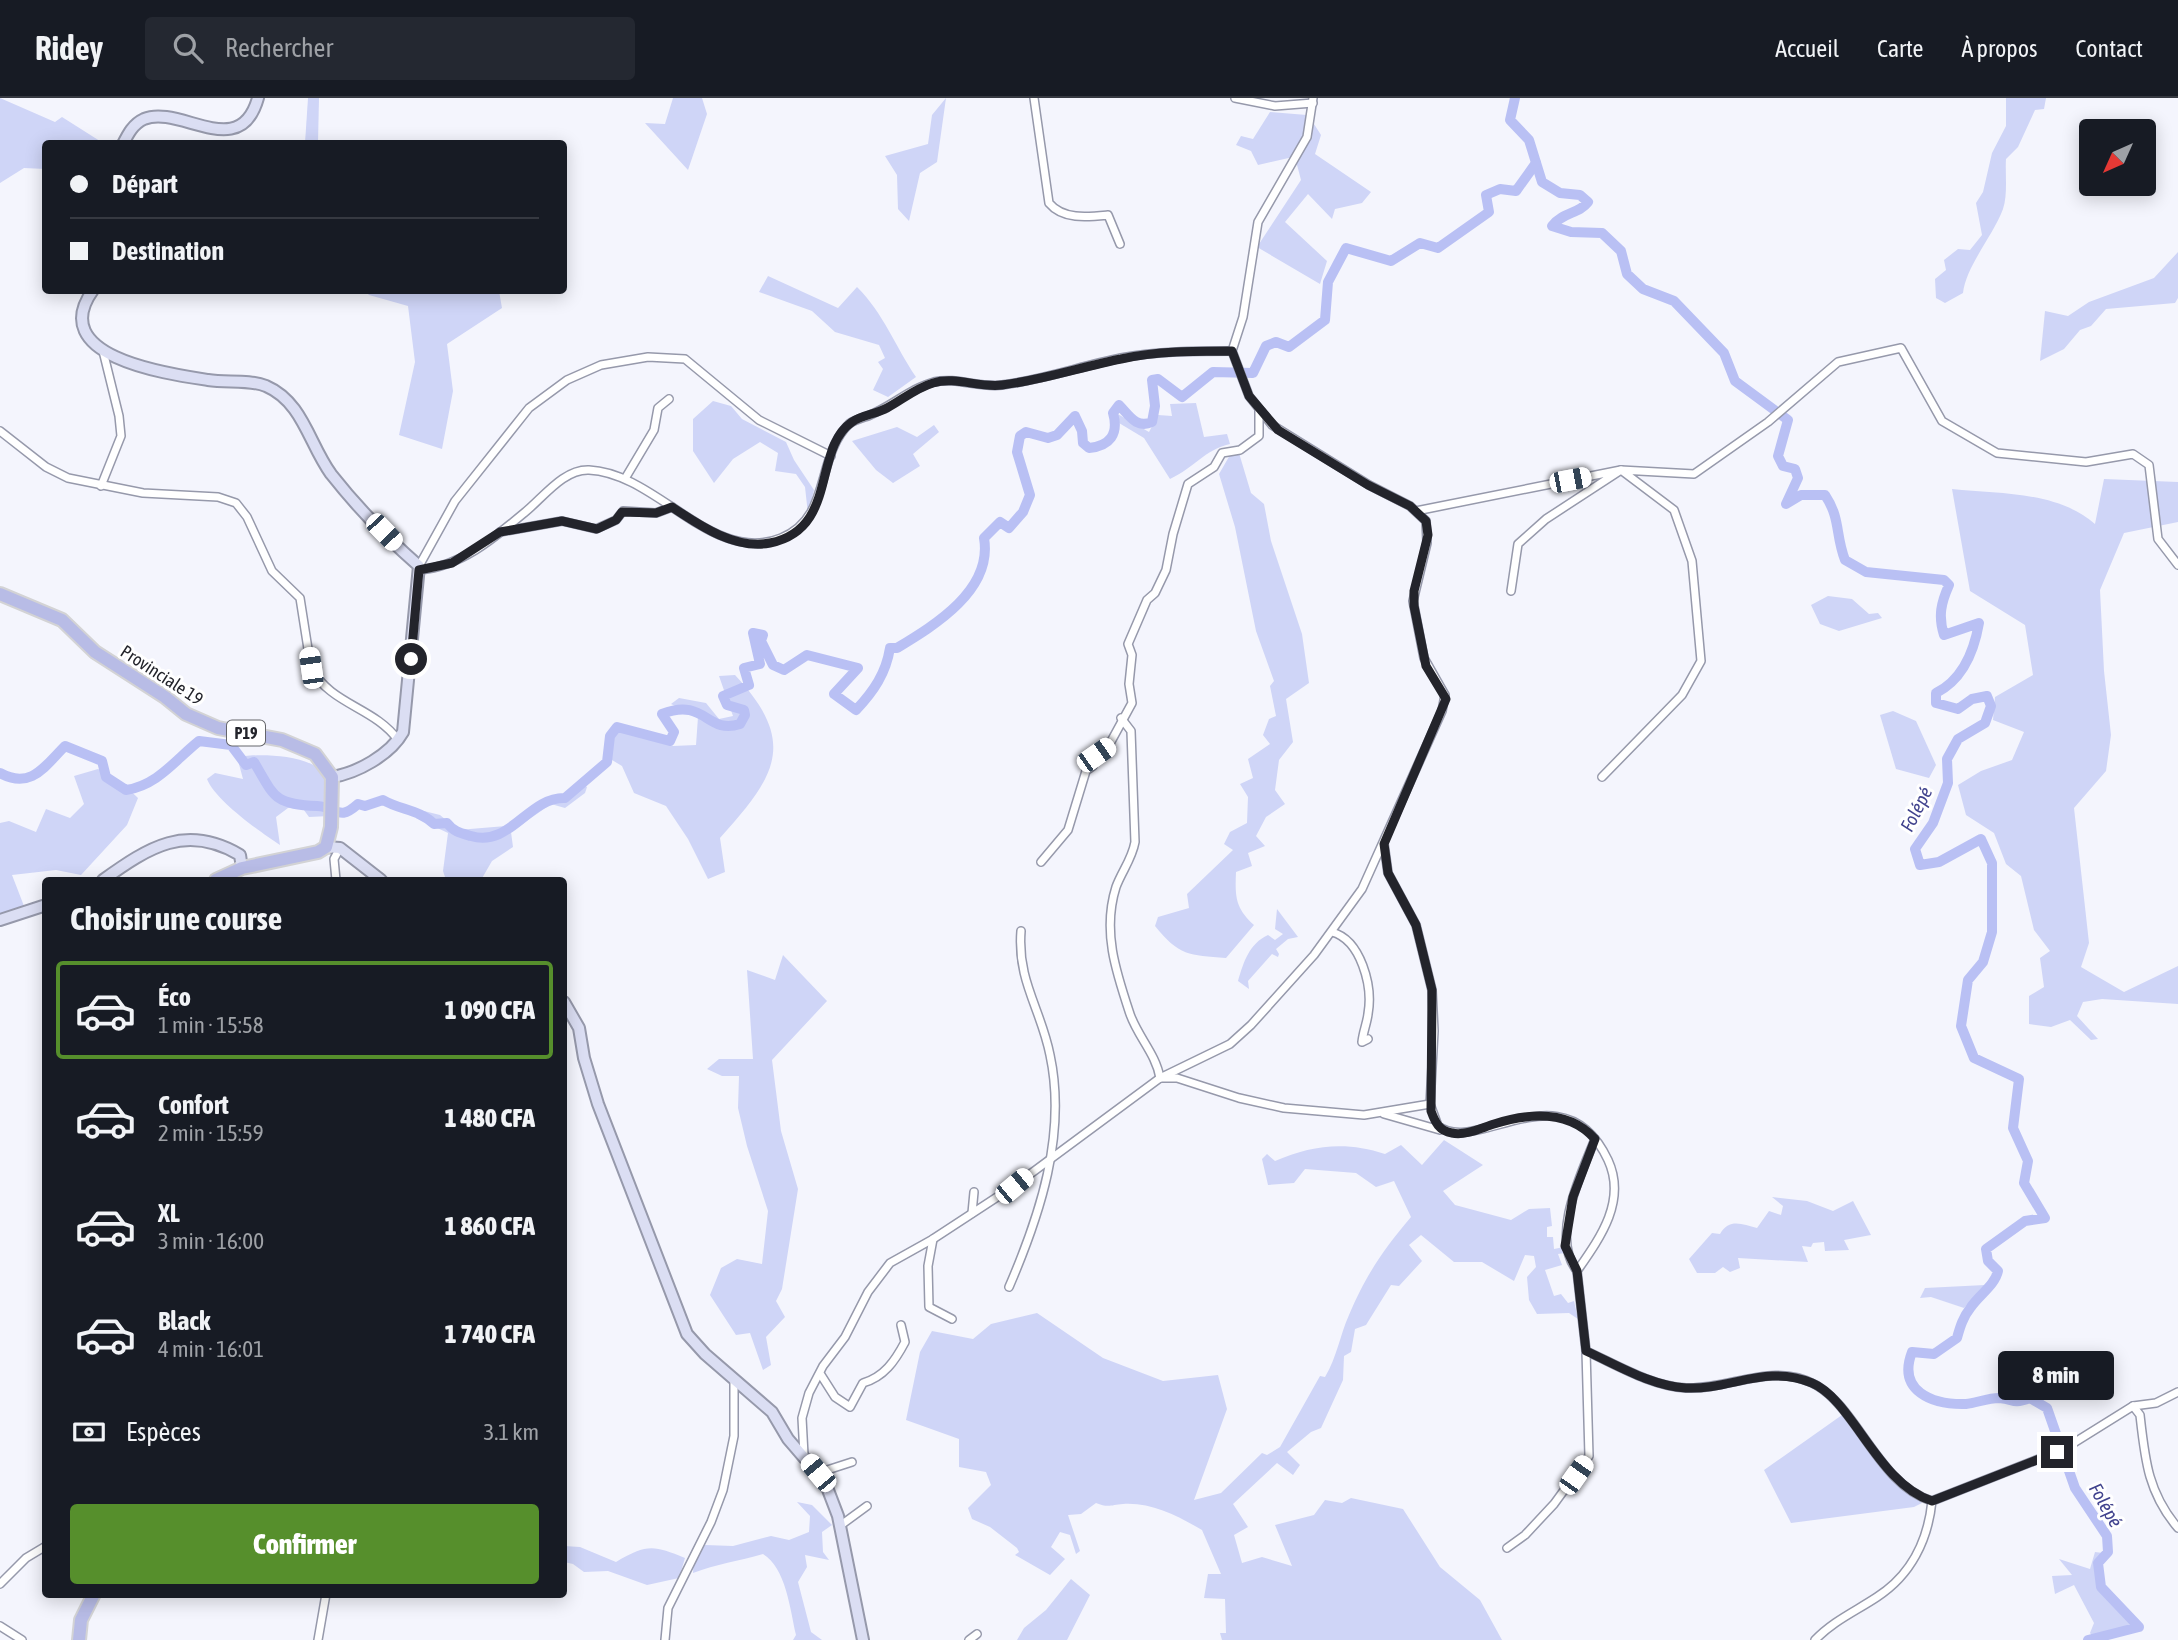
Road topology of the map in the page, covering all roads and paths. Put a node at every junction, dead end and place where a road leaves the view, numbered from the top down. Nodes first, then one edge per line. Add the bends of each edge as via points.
1 (258, 98) edge
2 (1034, 98) edge
3 (1235, 98) edge
4 (1313, 101) edge
5 (126, 140) edge
6 (1120, 244) dead end
7 (91, 294) edge
8 (103, 351) junction
9 (1232, 351) junction
10 (669, 399) dead end
11 (1259, 411) junction
12 (0, 431) edge
13 (831, 456) junction
14 (1621, 470) junction
15 (626, 477) junction
16 (101, 486) junction
17 (672, 507) junction
18 (1416, 511) junction
19 (500, 532) junction
20 (2178, 565) edge
21 (419, 568) junction
22 (1511, 592) dead end
23 (0, 594) edge
24 (1121, 718) junction
25 (398, 740) junction
26 (332, 777) junction
27 (1602, 777) dead end
28 (1384, 844) junction
29 (326, 847) junction
30 (340, 848) junction
31 (1041, 862) dead end
32 (242, 869) junction
33 (108, 877) edge
34 (223, 877) edge
35 (336, 877) edge
36 (377, 877) edge
37 (42, 906) edge
38 (0, 920) edge
39 (1021, 931) dead end
40 (1332, 932) junction
41 (567, 1007) edge
42 (1368, 1039) dead end
43 (1160, 1078) junction
44 (1430, 1104) junction
45 (1381, 1114) junction
46 (1444, 1131) junction
47 (1595, 1139) junction
48 (1052, 1155) junction
49 (974, 1192) dead end
50 (972, 1213) junction
51 (933, 1239) junction
52 (1577, 1271) junction
53 (1009, 1287) dead end
54 (953, 1319) dead end
55 (901, 1325) dead end
56 (1586, 1351) junction
57 (821, 1375) junction
58 (734, 1381) junction
59 (2178, 1392) edge
60 (2133, 1406) junction
61 (804, 1455) junction
62 (852, 1462) dead end
63 (818, 1473) junction
64 (1932, 1501) junction
65 (867, 1506) dead end
66 (841, 1525) junction
67 (2178, 1528) edge
68 (42, 1548) edge
69 (1507, 1548) dead end
70 (0, 1584) edge
71 (92, 1598) edge
72 (325, 1598) edge
73 (0, 1626) edge
74 (977, 1634) dead end
75 (22, 1640) edge
76 (79, 1640) edge
77 (318, 1640) edge
78 (665, 1640) edge
79 (863, 1640) edge
80 (969, 1640) edge
81 (1815, 1640) edge

1 - 5 street via 254,111 238,126 215,129 153,117 135,125
2 - 6 street via 1049,203 1074,216 1108,215
3 - 4 street via 1275,106
4 - 9 street via 1306,142 1258,222 1243,317
7 - 8 street via 82,318 86,333
8 - 16 street via 121,436
8 - 21 street via 140,368 262,385 280,394 294,408 339,484
9 - 11 street
9 - 13 street via 1123,358 989,387 936,382 852,422
10 - 15 street via 658,408 651,438
11 - 18 street via 1283,433
11 - 24 street via 1259,436 1240,450 1222,453 1214,467 1188,484 1166,570 1128,644 1132,703
12 - 16 street via 46,467
13 - 17 street via 818,502 809,516 797,530 770,542 737,541 712,532
13 - 21 street via 759,420 685,359 648,357 601,365 567,380 523,414 455,501
14 - 18 street
14 - 20 street via 1695,474 1769,422 1838,362 1901,348 1942,421 1997,453 2086,462 2133,454 2149,465 2158,539
14 - 22 street via 1546,519 1518,544
14 - 27 street via 1674,510 1692,561 1701,661 1682,695
15 - 17 street
15 - 19 street via 608,471 572,474
16 - 25 street via 218,497 236,503 272,571 300,598 316,677 348,704 381,720
17 - 19 street via 656,513 622,512 597,529 562,521
18 - 28 street via 1426,521 1428,535 1414,591 1416,622 1426,666 1446,699
19 - 21 street via 452,563
21 - 25 street via 408,701
23 - 26 main road, Provinciale 19 / P19 via 62,620 95,652 166,696 186,714 218,728 282,740 315,754
24 - 31 street via 1108,747 1086,771 1068,830
24 - 43 street via 1131,731 1135,842 1115,892 1112,960
25 - 26 street via 357,769
26 - 29 main road
28 - 40 street via 1357,899
28 - 44 street via 1388,873 1416,925 1432,990
29 - 30 street
29 - 32 main road
30 - 35 street via 334,859
30 - 36 street
32 - 33 street via 240,856 232,851 193,839 148,850
32 - 34 main road
37 - 38 street
39 - 48 street via 1021,967 1050,1054 1057,1108
40 - 42 street via 1344,936 1358,952 1368,998 1362,1042
40 - 43 street via 1245,1031 1224,1047
41 - 58 street via 579,1028 597,1104 682,1324
43 - 45 street via 1177,1078 1284,1108
43 - 48 street
44 - 45 street
44 - 46 street
45 - 46 street
46 - 47 street via 1459,1134 1543,1116 1578,1124
47 - 52 street via 1576,1187 1567,1233 1567,1253
47 - 52 street via 1612,1168 1615,1191 1603,1233
48 - 50 street
48 - 53 street
49 - 50 street
50 - 51 street
51 - 54 street via 929,1307
51 - 57 street via 890,1263 868,1292
52 - 56 street
55 - 57 street via 905,1342 893,1364 863,1383 850,1407 835,1397
56 - 64 street via 1678,1387 1715,1386 1763,1375 1815,1384 1903,1483
56 - 69 street via 1589,1456 1554,1504
57 - 61 street via 805,1405
58 - 61 street via 772,1412
58 - 78 street via 734,1436 723,1490 668,1608
59 - 60 street via 2156,1403
60 - 64 street via 2060,1451
60 - 67 street via 2140,1415 2152,1490
61 - 63 street
62 - 63 street
63 - 66 street
64 - 81 street via 1926,1536 1903,1574
65 - 66 street
66 - 79 street
68 - 70 street
71 - 76 main road via 81,1620
72 - 77 street
73 - 75 street
74 - 80 street

